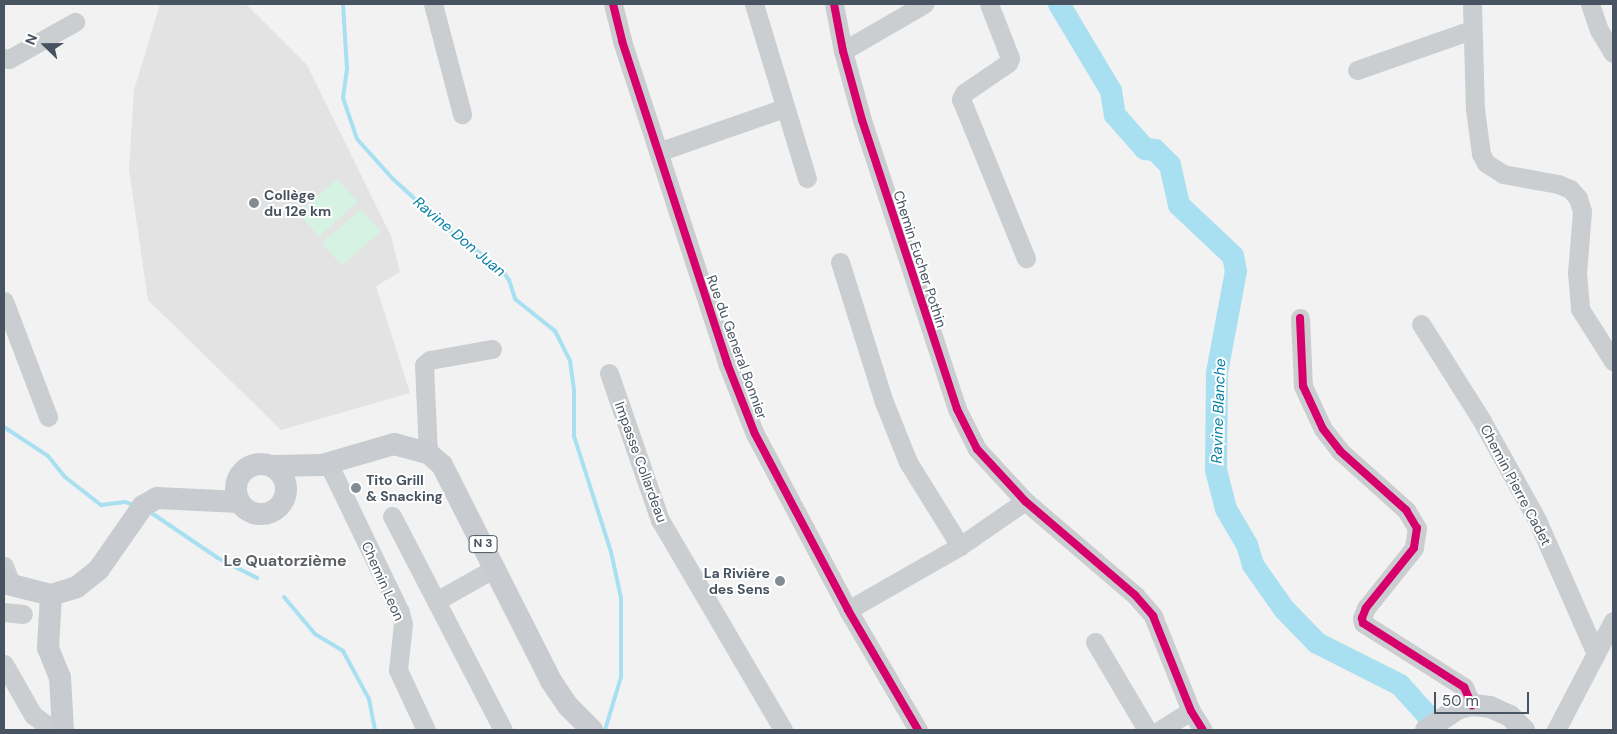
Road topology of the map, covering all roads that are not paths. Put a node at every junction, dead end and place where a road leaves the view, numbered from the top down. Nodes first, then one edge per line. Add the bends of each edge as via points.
1 (432, 4) edge
2 (613, 4) edge
3 (754, 4) edge
4 (834, 4) edge
5 (924, 4) edge
6 (989, 4) edge
7 (1472, 4) edge
8 (1590, 4) edge
9 (75, 22) dead end
10 (1471, 30) junction
11 (843, 51) junction
12 (1613, 52) edge
13 (4, 58) edge
14 (1358, 70) dead end
15 (784, 108) junction
16 (462, 114) dead end
17 (658, 152) junction
18 (808, 178) dead end
19 (1026, 258) dead end
20 (840, 262) dead end
21 (4, 301) edge
22 (1300, 318) dead end
23 (1421, 324) dead end
24 (492, 349) dead end
25 (1613, 361) edge
26 (609, 373) dead end
27 (48, 417) dead end
28 (428, 452) junction
29 (325, 464) junction
30 (272, 466) junction
31 (286, 493) junction
32 (238, 494) junction
33 (1024, 501) junction
34 (392, 516) dead end
35 (960, 546) junction
36 (495, 568) junction
37 (6, 577) edge
38 (51, 595) junction
39 (436, 602) junction
40 (848, 610) junction
41 (4, 612) edge
42 (23, 614) dead end
43 (1613, 621) edge
44 (1095, 642) dead end
45 (1596, 654) junction
46 (4, 664) edge
47 (1466, 707) junction
48 (1191, 711) junction
49 (54, 730) edge
50 (63, 730) edge
51 (426, 730) edge
52 (503, 730) edge
53 (592, 730) edge
54 (783, 730) edge
55 (918, 730) edge
56 (1147, 730) edge
57 (1160, 730) edge
58 (1203, 730) edge
59 (1426, 730) edge
60 (1524, 730) edge
61 (1556, 730) edge

1 - 16 street
2 - 17 street, Rue du General Bonnier
3 - 15 street
4 - 11 street, Chemin Eucher Pothin
5 - 11 street
6 - 19 street via 1010,58 964,93 961,99
7 - 10 street
8 - 12 street via 1599,30
9 - 13 street via 9,59
10 - 14 street
10 - 25 street via 1481,154 1486,163 1503,174 1558,184 1570,189 1578,198 1582,211 1577,273 1580,309
11 - 33 street, Chemin Eucher Pothin via 862,120 956,409 977,449
15 - 17 street
15 - 18 street
17 - 40 street, Rue du General Bonnier via 727,363 755,434
20 - 35 street via 884,402 908,462
21 - 27 street
22 - 47 street via 1303,386 1322,429 1340,451 1409,514 1417,528 1414,548 1366,608 1363,623 1464,687
23 - 45 street, Chemin Pierre Cadet via 1482,420 1537,520
24 - 28 street via 430,360 424,365
26 - 54 street, Impasse Collardeau via 660,520
28 - 29 main road via 394,444
28 - 36 main road, N 3 via 442,465
29 - 30 main road
29 - 31 main road
29 - 51 street, Chemin Leon via 400,612 403,624 398,670
30 - 31 main road via 284,478
30 - 32 main road via 251,466 240,476
31 - 32 main road via 280,505 268,513 252,512
32 - 38 main road via 193,499 157,498 143,506 89,579
33 - 35 street
33 - 48 street, Chemin Eucher Pothin via 1136,595 1152,616
34 - 39 street
35 - 40 street
36 - 39 street
36 - 53 main road, N 3 via 551,681 568,706
37 - 38 main road
38 - 50 main road via 48,648 60,677
39 - 52 street
40 - 55 street, Rue du General Bonnier
41 - 42 street
43 - 45 street
44 - 56 street
45 - 61 street
46 - 49 street via 33,715
47 - 59 main road
47 - 60 main road via 1490,707 1510,716
48 - 57 street
48 - 58 street, Chemin Eucher Pothin

